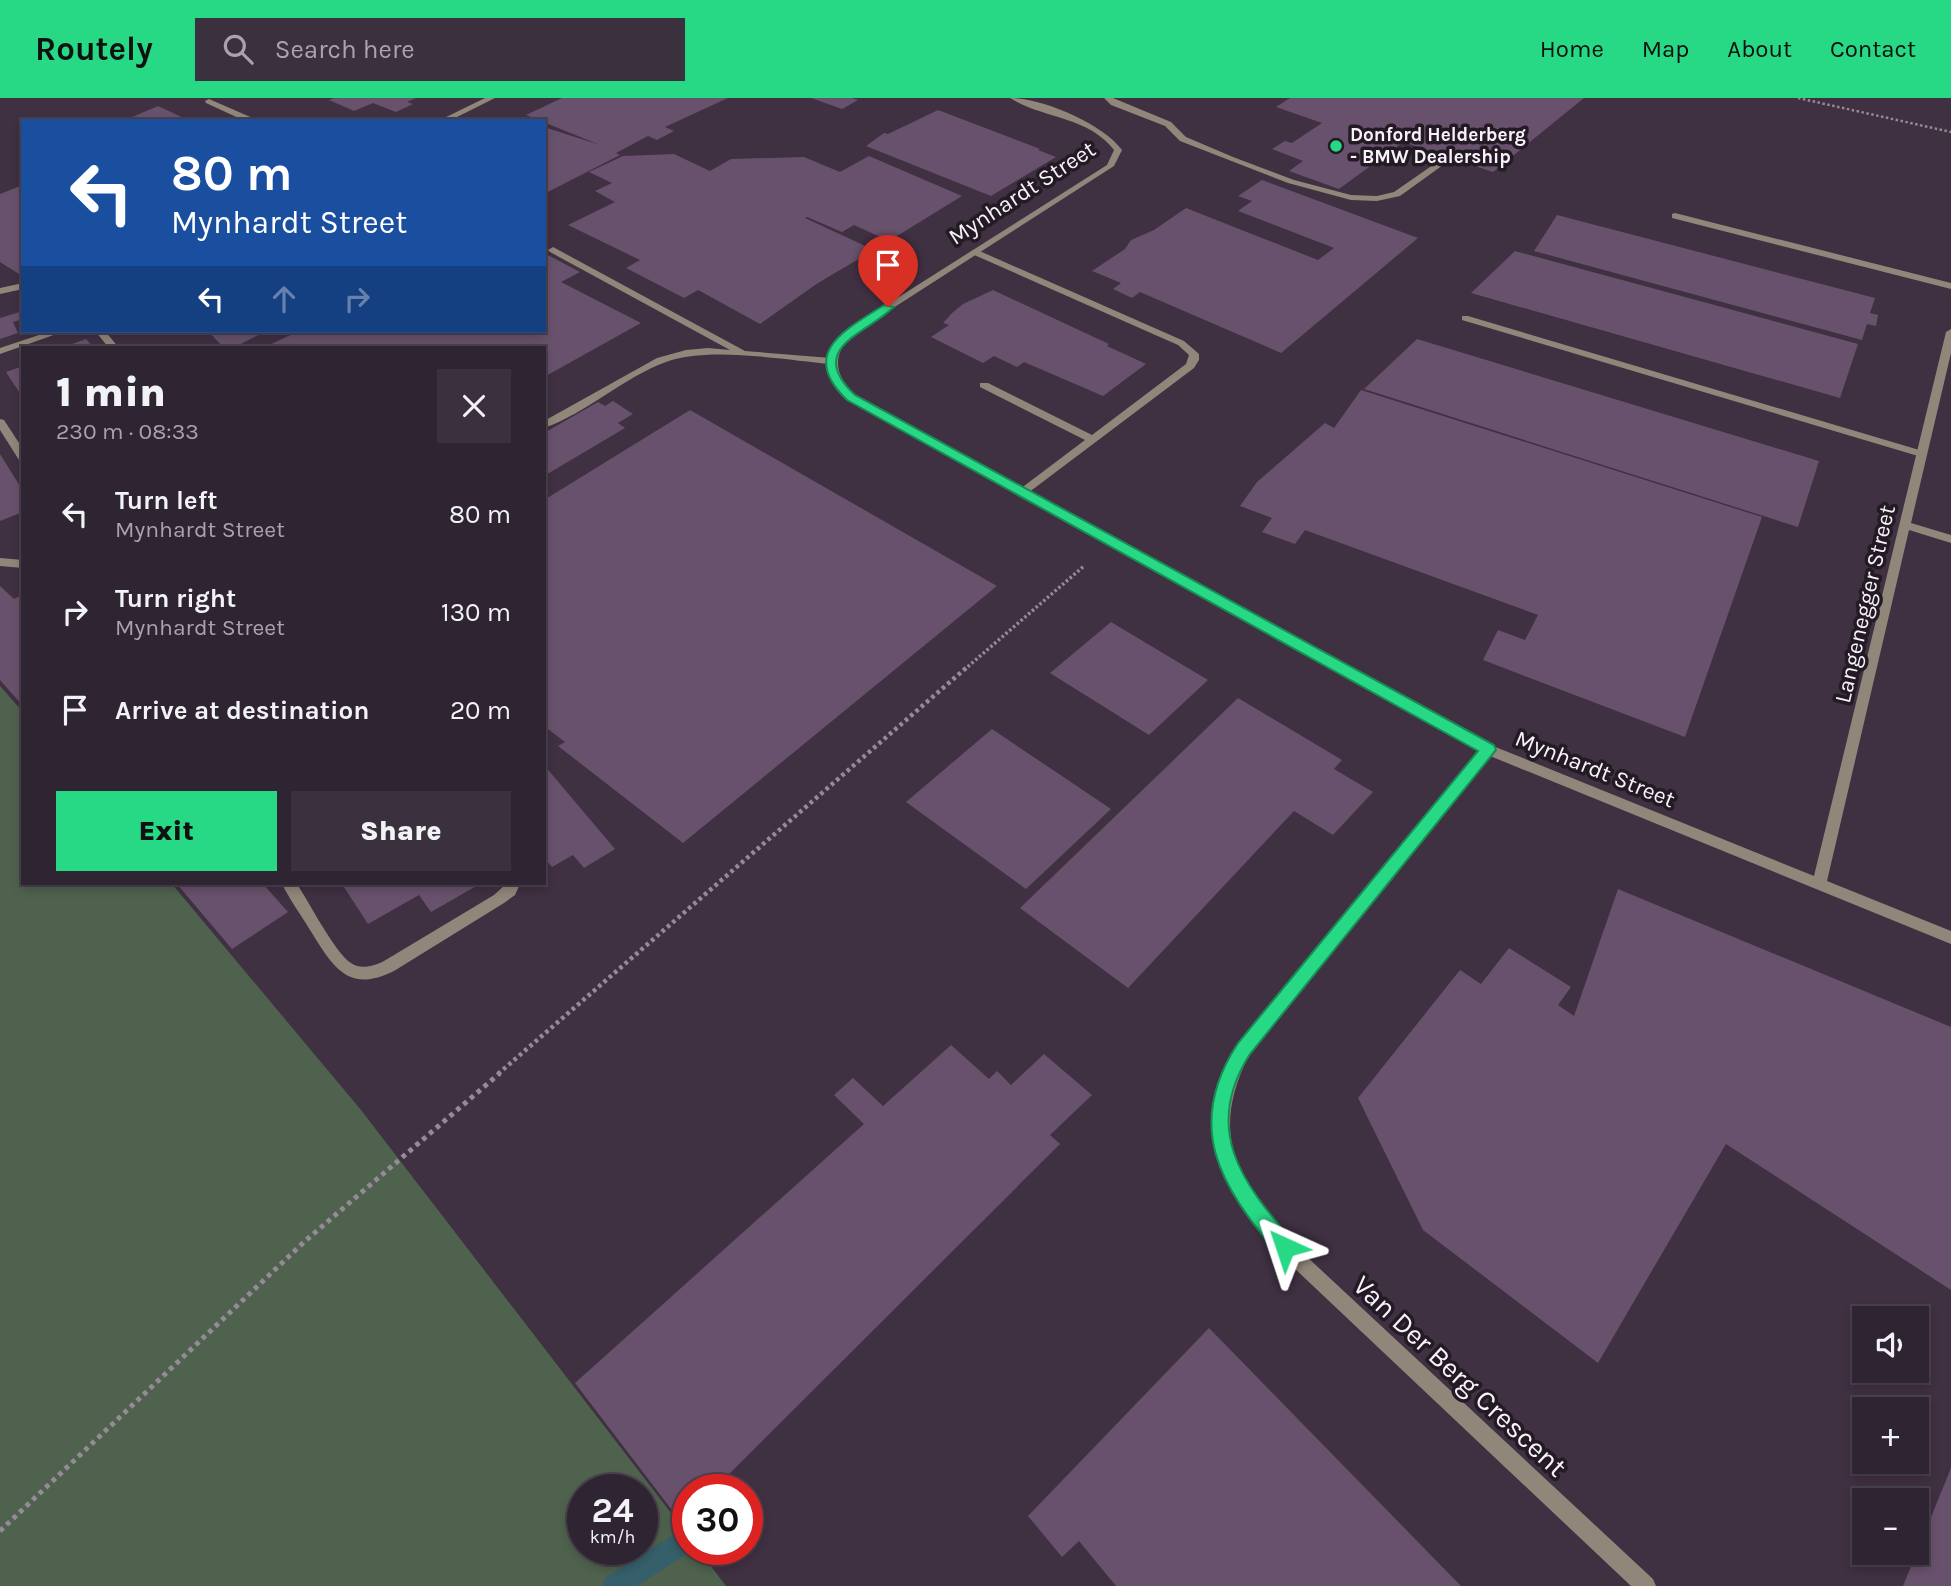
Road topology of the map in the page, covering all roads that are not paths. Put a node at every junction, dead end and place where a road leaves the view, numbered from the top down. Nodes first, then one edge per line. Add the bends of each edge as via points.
1 (491, 98) edge
2 (1014, 98) edge
3 (1108, 98) edge
4 (209, 101) dead end
5 (249, 119) edge
6 (446, 119) edge
7 (1446, 160) dead end
8 (1675, 216) dead end
9 (553, 250) dead end
10 (975, 252) junction
11 (21, 286) edge
12 (1951, 286) edge
13 (0, 291) edge
14 (1465, 318) dead end
15 (1951, 332) edge
16 (55, 333) edge
17 (0, 351) edge
18 (746, 354) junction
19 (831, 361) junction
20 (984, 385) dead end
21 (0, 422) edge
22 (546, 424) edge
23 (1094, 440) junction
24 (1922, 454) junction
25 (21, 455) edge
26 (1024, 492) junction
27 (1906, 525) junction
28 (1951, 539) edge
29 (0, 562) edge
30 (21, 564) edge
31 (1488, 750) junction
32 (290, 885) edge
33 (513, 885) edge
34 (1819, 885) junction
35 (1951, 938) edge
36 (1646, 1586) edge

1 - 6 street
2 - 10 street, Mynhardt Street via 1097,129 1118,150 1110,166
3 - 7 street via 1168,124 1183,139 1339,197 1376,199 1397,194
4 - 5 street
8 - 12 street
9 - 18 street
10 - 19 street, Mynhardt Street via 845,335
10 - 23 street via 1181,343 1194,354 1190,366
11 - 13 street
14 - 24 street
15 - 24 street, Langenegger Street
16 - 17 street
18 - 19 street
18 - 22 street via 708,351 673,356
19 - 26 street, Mynhardt Street via 832,374 851,397
20 - 23 street
21 - 25 street
23 - 26 street
24 - 27 street, Langenegger Street
26 - 31 street, Mynhardt Street
27 - 28 street
27 - 34 street, Langenegger Street
29 - 30 street
31 - 34 street, Mynhardt Street
31 - 36 street, Van Der Berg Crescent via 1244,1048 1230,1070 1222,1097 1223,1151 1249,1206 1290,1252
32 - 33 street via 335,958 348,969 375,973 499,899
34 - 35 street, Mynhardt Street

